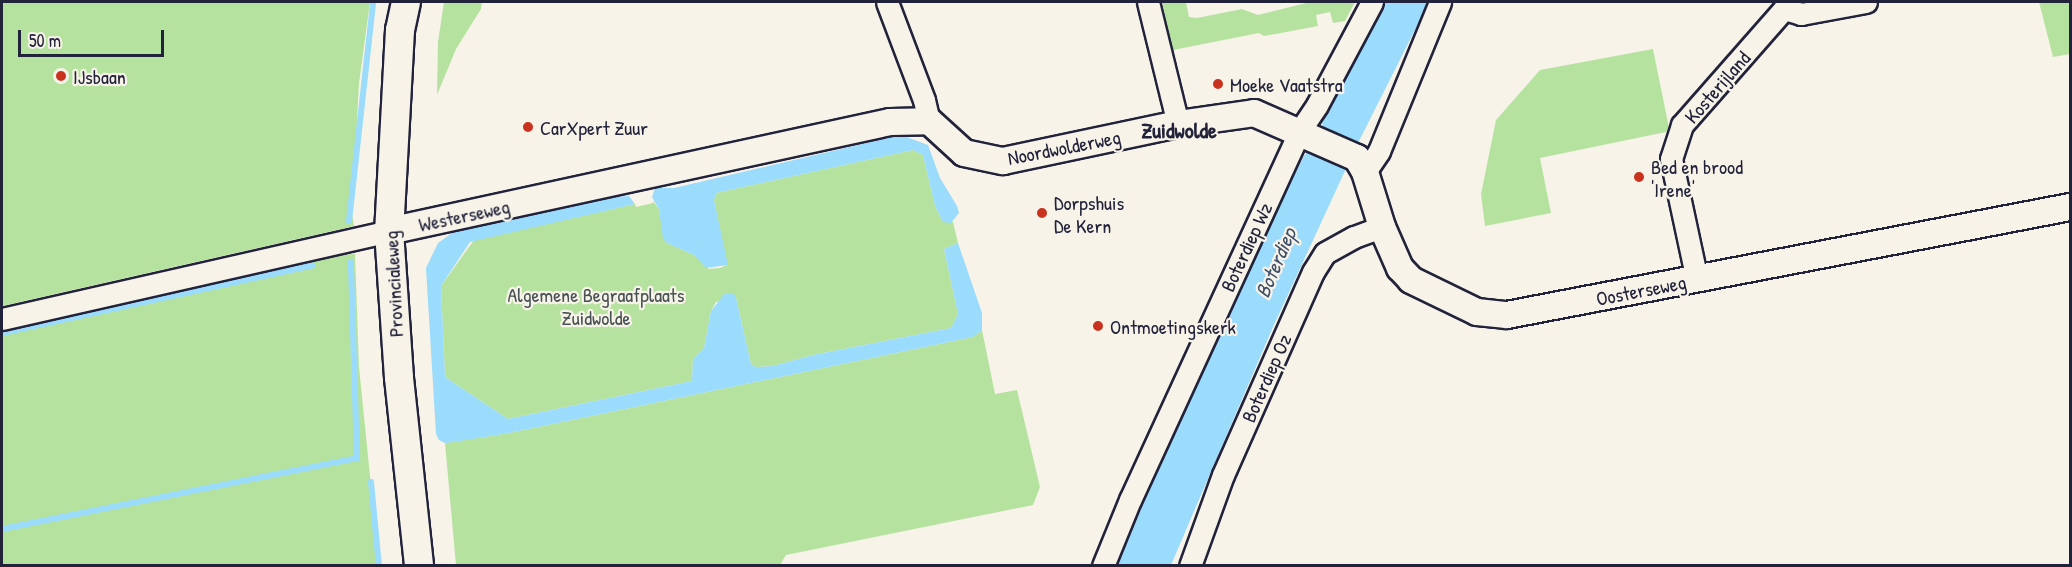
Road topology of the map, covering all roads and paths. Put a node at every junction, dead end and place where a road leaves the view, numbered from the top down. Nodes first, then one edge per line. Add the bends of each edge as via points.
1 (406, 2) edge
2 (887, 2) edge
3 (1148, 2) edge
4 (1372, 2) edge
5 (1440, 2) edge
6 (1866, 2) edge
7 (1783, 5) edge
8 (928, 121) junction
9 (1178, 124) junction
10 (1303, 133) junction
11 (1361, 165) junction
12 (2070, 207) edge
13 (1382, 227) junction
14 (389, 231) junction
15 (1697, 280) junction
16 (2, 319) edge
17 (419, 566) edge
18 (1103, 566) edge
19 (1191, 566) edge

1 - 14 main road, Provincialeweg via 400,30
2 - 8 street via 924,100
3 - 9 street
4 - 10 street, Boterdiep Wz
5 - 11 street via 1379,150
6 - 7 street, Kosterijland via 1801,14
7 - 15 street, Kosterijland via 1682,125 1671,159
8 - 9 street, Noordwolderweg via 964,153 1003,161
8 - 14 street, Westerseweg via 890,122
9 - 10 street, Noordwolderweg via 1254,113
10 - 11 street
10 - 18 street, Boterdiep Wz via 1130,500
11 - 13 street, Oosterseweg
12 - 15 street, Oosterseweg
13 - 15 street, Oosterseweg via 1400,268 1411,280 1477,312 1507,315
13 - 19 street, Boterdiep Oz via 1325,253 1313,272 1223,475
14 - 16 street, Westerseweg
14 - 17 main road, Provincialeweg via 399,378

